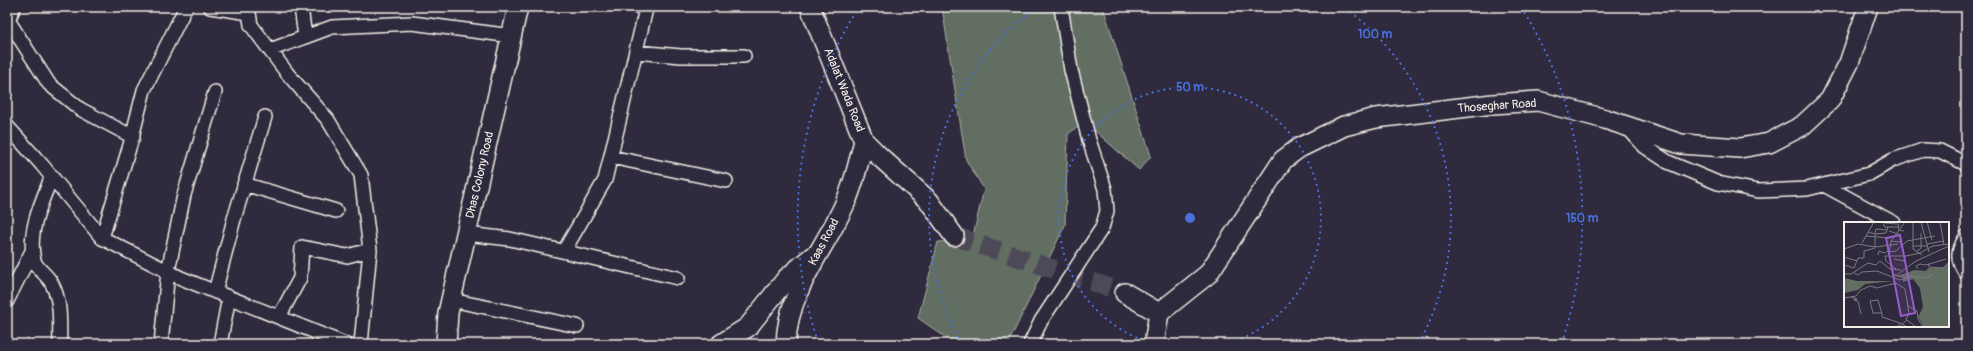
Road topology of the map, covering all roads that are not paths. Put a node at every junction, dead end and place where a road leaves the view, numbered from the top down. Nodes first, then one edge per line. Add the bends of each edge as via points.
1 (14, 7) edge
2 (186, 7) edge
3 (210, 7) edge
4 (302, 7) edge
5 (518, 7) edge
6 (810, 7) edge
7 (1060, 7) edge
8 (1868, 7) edge
9 (644, 8) edge
10 (248, 10) edge
11 (8, 21) edge
12 (512, 36) junction
13 (305, 37) junction
14 (270, 50) junction
15 (636, 52) junction
16 (744, 56) dead end
17 (214, 92) dead end
18 (265, 117) dead end
19 (7, 126) edge
20 (1626, 126) junction
21 (132, 137) junction
22 (864, 141) junction
23 (611, 157) junction
24 (1966, 164) edge
25 (52, 176) junction
26 (726, 181) dead end
27 (244, 184) junction
28 (1824, 185) junction
29 (336, 211) dead end
30 (1892, 222) edge
31 (466, 234) junction
32 (954, 236) tunnel mouth
33 (1966, 237) edge
34 (102, 238) junction
35 (370, 250) junction
36 (820, 250) junction
37 (32, 251) junction
38 (564, 251) junction
39 (1953, 254) edge
40 (168, 271) junction
41 (1966, 273) edge
42 (678, 278) dead end
43 (216, 292) junction
44 (1125, 293) tunnel mouth
45 (229, 297) junction
46 (451, 300) junction
47 (7, 301) edge
48 (1159, 313) junction
49 (279, 317) junction
50 (577, 326) dead end
51 (331, 341) edge
52 (60, 344) edge
53 (161, 344) edge
54 (220, 344) edge
55 (345, 344) edge
56 (361, 344) edge
57 (446, 344) edge
58 (721, 344) edge
59 (786, 344) edge
60 (1030, 344) edge
61 (1154, 344) edge

1 - 11 street
2 - 21 street via 144,90
3 - 10 street
4 - 13 street
5 - 12 main road, Dhas Colony Road
6 - 22 main road, Adalat Wada Road
7 - 60 street via 1071,70 1105,189 1107,211 1102,228 1041,321
8 - 20 main road, Thoseghar Road via 1849,63 1830,100 1802,126 1769,143 1740,148 1681,144
9 - 15 street
10 - 14 street via 251,25
11 - 21 street via 49,84 80,109
12 - 13 street via 412,23 332,26
12 - 31 main road, Dhas Colony Road
13 - 14 street
14 - 35 street via 328,120 361,175
15 - 16 street via 681,56
15 - 23 street
17 - 40 street via 184,195
18 - 27 street
19 - 25 street
20 - 28 street via 1644,146 1668,162 1718,183 1758,191 1806,189
20 - 48 main road, Thoseghar Road via 1538,101 1376,118 1344,126 1299,148 1283,160 1208,274
21 - 34 street
22 - 32 main road, Adalat Wada Road via 929,201
22 - 36 main road, Kaas Road via 847,200
23 - 26 street
23 - 38 street via 605,180
24 - 28 street via 1940,151 1923,150 1893,160 1869,174
25 - 34 street
25 - 37 street via 34,230
27 - 29 street
27 - 43 street
28 - 30 street
31 - 38 street via 510,239
31 - 46 main road, Dhas Colony Road
33 - 39 street
34 - 40 street
35 - 49 street via 347,256 302,247 300,278
35 - 56 street
36 - 58 main road via 787,278 748,327
36 - 59 main road, Kaas Road via 793,304 786,332
37 - 47 street
37 - 52 street via 34,262 52,283 60,302
38 - 42 street
39 - 41 street
40 - 43 street
40 - 53 street
43 - 45 street
44 - 48 main road
45 - 49 street
45 - 54 street
46 - 50 street
46 - 57 main road, Dhas Colony Road
48 - 61 main road
49 - 51 street
51 - 55 street

